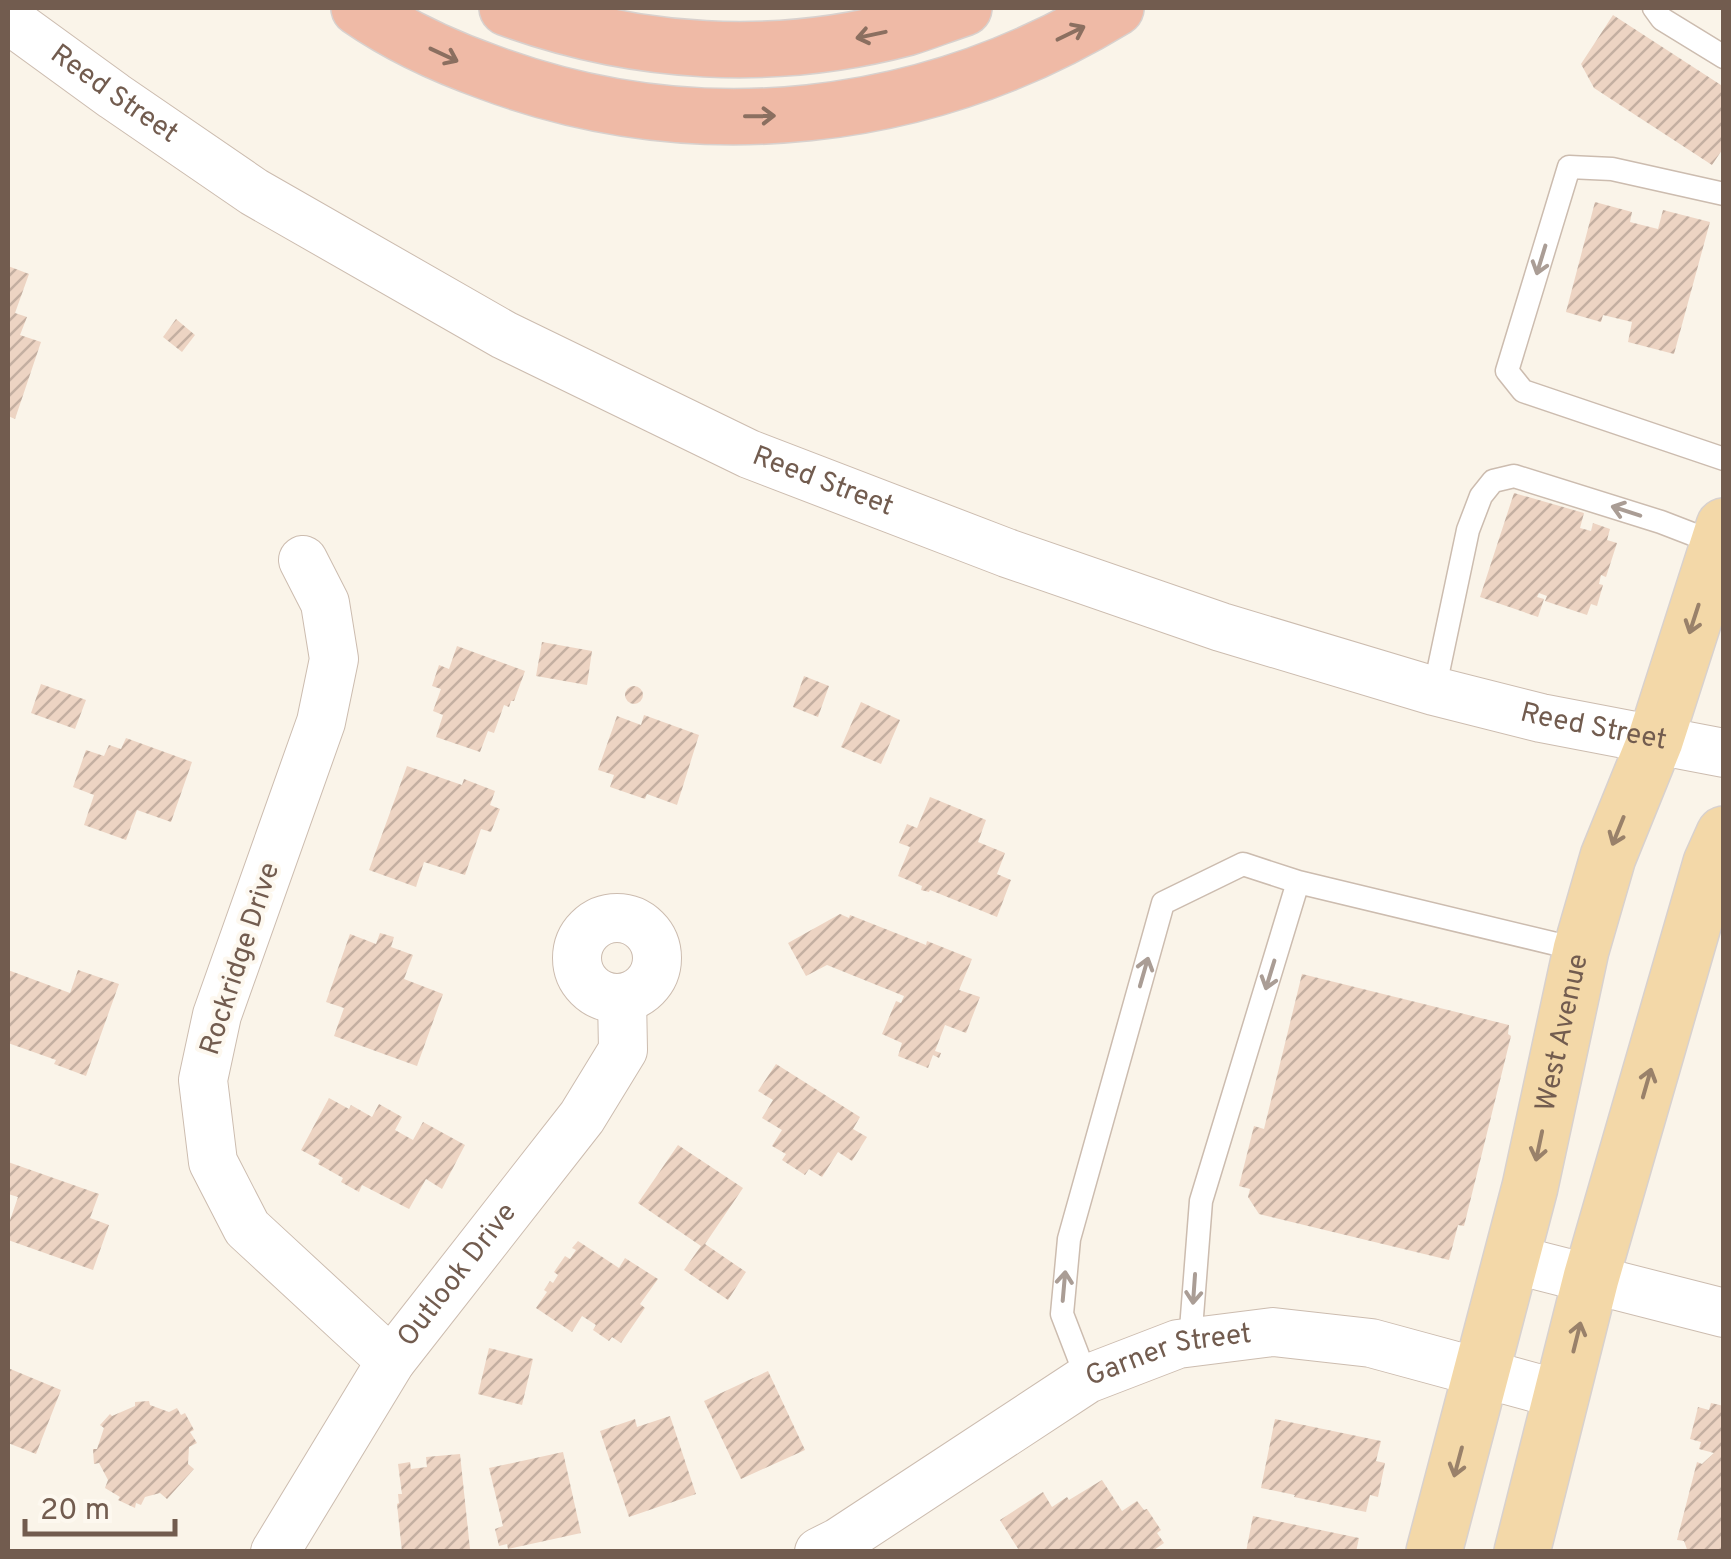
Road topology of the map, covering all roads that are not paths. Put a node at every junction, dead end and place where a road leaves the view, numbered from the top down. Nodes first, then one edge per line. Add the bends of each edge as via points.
1 (359, 8) edge
2 (507, 8) edge
3 (964, 8) edge
4 (1116, 8) edge
5 (1654, 8) edge
6 (8, 19) edge
7 (1724, 57) edge
8 (1724, 194) edge
9 (1724, 459) edge
10 (1721, 535) edge
11 (304, 560) dead end
12 (1434, 691) junction
13 (1655, 741) junction
14 (1724, 753) edge
15 (1724, 834) edge
16 (1298, 882) junction
17 (1581, 950) junction
18 (622, 998) dead end
19 (1512, 1259) junction
20 (1591, 1278) junction
21 (1724, 1313) edge
22 (1190, 1342) junction
23 (391, 1361) junction
24 (1482, 1372) junction
25 (1087, 1379) junction
26 (1562, 1396) junction
27 (275, 1552) edge
28 (819, 1552) edge
29 (1434, 1552) edge
30 (1522, 1552) edge

1 -> 4 highway via 445,56 530,88 609,106 766,117 926,92 1004,65
3 -> 2 highway via 835,43 767,51 621,40
5 - 7 lane
6 - 12 street, Reed Street via 254,192 504,335 749,454 1185,615
8 -> 9 lane via 1569,167 1507,370 1524,391
10 -> 12 lane via 1514,476 1494,480 1468,530
10 -> 13 main road, West Avenue
11 - 23 street, Rockridge Drive via 325,602 334,659 321,722 217,1015 203,1080 214,1162 248,1228
12 - 13 street, Reed Street
13 - 14 street, Reed Street
13 -> 17 main road, West Avenue via 1608,856
20 -> 15 main road
16 - 17 lane
16 -> 22 lane via 1201,1201
25 -> 16 lane via 1062,1314 1069,1239 1164,903 1243,864
17 -> 19 main road, West Avenue
18 - 23 street, Outlook Drive via 623,1050 582,1116
19 - 20 street
19 - 24 main road, West Avenue
20 - 21 street
26 -> 20 main road
22 - 24 street, Garner Street via 1293,1334 1371,1343
22 - 25 street, Garner Street
23 - 27 street, Outlook Drive
24 - 26 street, Garner Street
24 -> 29 main road, West Avenue
25 - 28 street, Garner Street
26 - 30 main road

